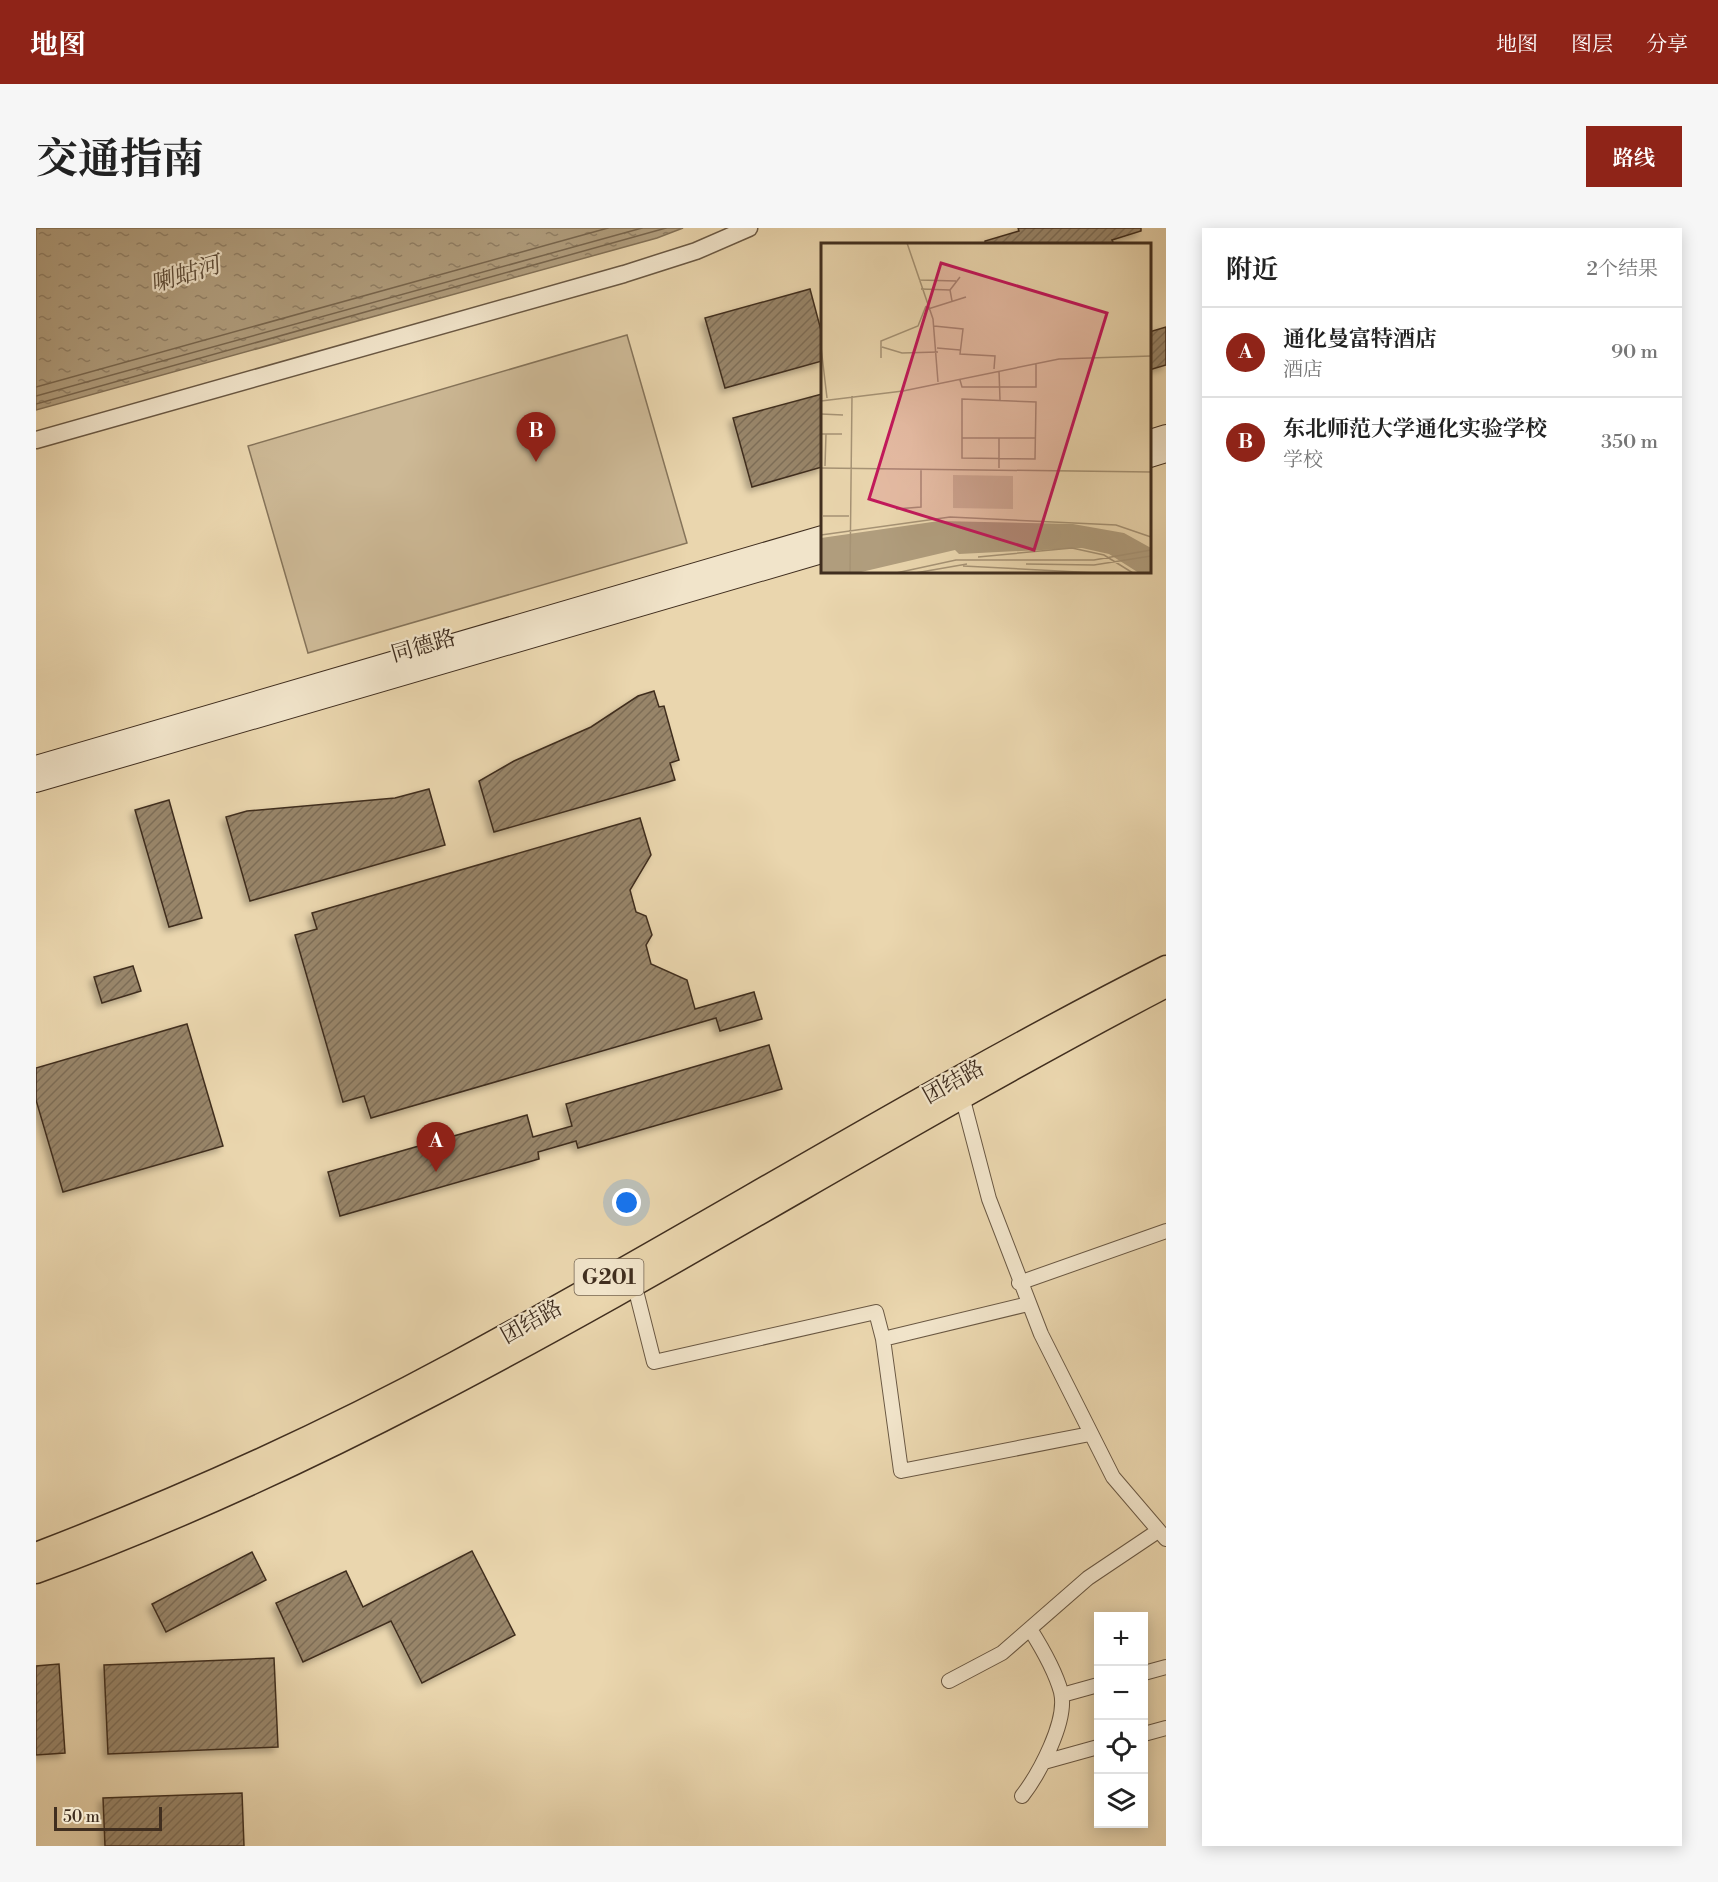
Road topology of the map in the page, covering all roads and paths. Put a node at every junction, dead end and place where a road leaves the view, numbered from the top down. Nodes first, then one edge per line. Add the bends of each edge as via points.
1 (748, 228) edge
2 (1166, 435) edge
3 (1151, 439) edge
4 (36, 440) edge
5 (1166, 452) edge
6 (1151, 456) edge
7 (821, 536) edge
8 (821, 553) edge
9 (36, 765) edge
10 (36, 783) edge
11 (1166, 967) edge
12 (1166, 986) edge
13 (962, 1096) junction
14 (1166, 1231) edge
15 (634, 1283) junction
16 (1019, 1283) junction
17 (1028, 1304) junction
18 (883, 1339) junction
19 (1090, 1434) junction
20 (1162, 1535) edge
21 (36, 1554) edge
22 (36, 1572) edge
23 (1030, 1629) junction
24 (1166, 1667) edge
25 (1148, 1672) edge
26 (949, 1681) dead end
27 (1094, 1686) edge
28 (1062, 1695) junction
29 (1166, 1728) edge
30 (1148, 1733) edge
31 (1094, 1748) edge
32 (1044, 1762) junction
33 (1022, 1796) dead end

1 - 4 street via 696,251 624,274
2 - 3 main road
5 - 6 main road
7 - 9 main road, 同德路
8 - 10 main road, 同德路
11 - 21 highway, 团结路 / G201 via 989,1061 414,1385 245,1468
12 - 13 highway, 团结路 / G201
13 - 15 highway, 团结路 / G201
13 - 16 street via 989,1199
14 - 16 street
15 - 18 street via 654,1362 876,1312
15 - 22 highway, 团结路 / G201 via 462,1380 321,1451 183,1514
16 - 17 street
17 - 18 street
17 - 19 street
18 - 19 street via 901,1471
19 - 20 street via 1113,1477
20 - 23 street via 1088,1578
23 - 26 street via 1002,1653
23 - 28 street
24 - 25 street
27 - 28 street
28 - 32 street via 1056,1733
29 - 30 street
31 - 32 street
32 - 33 street

